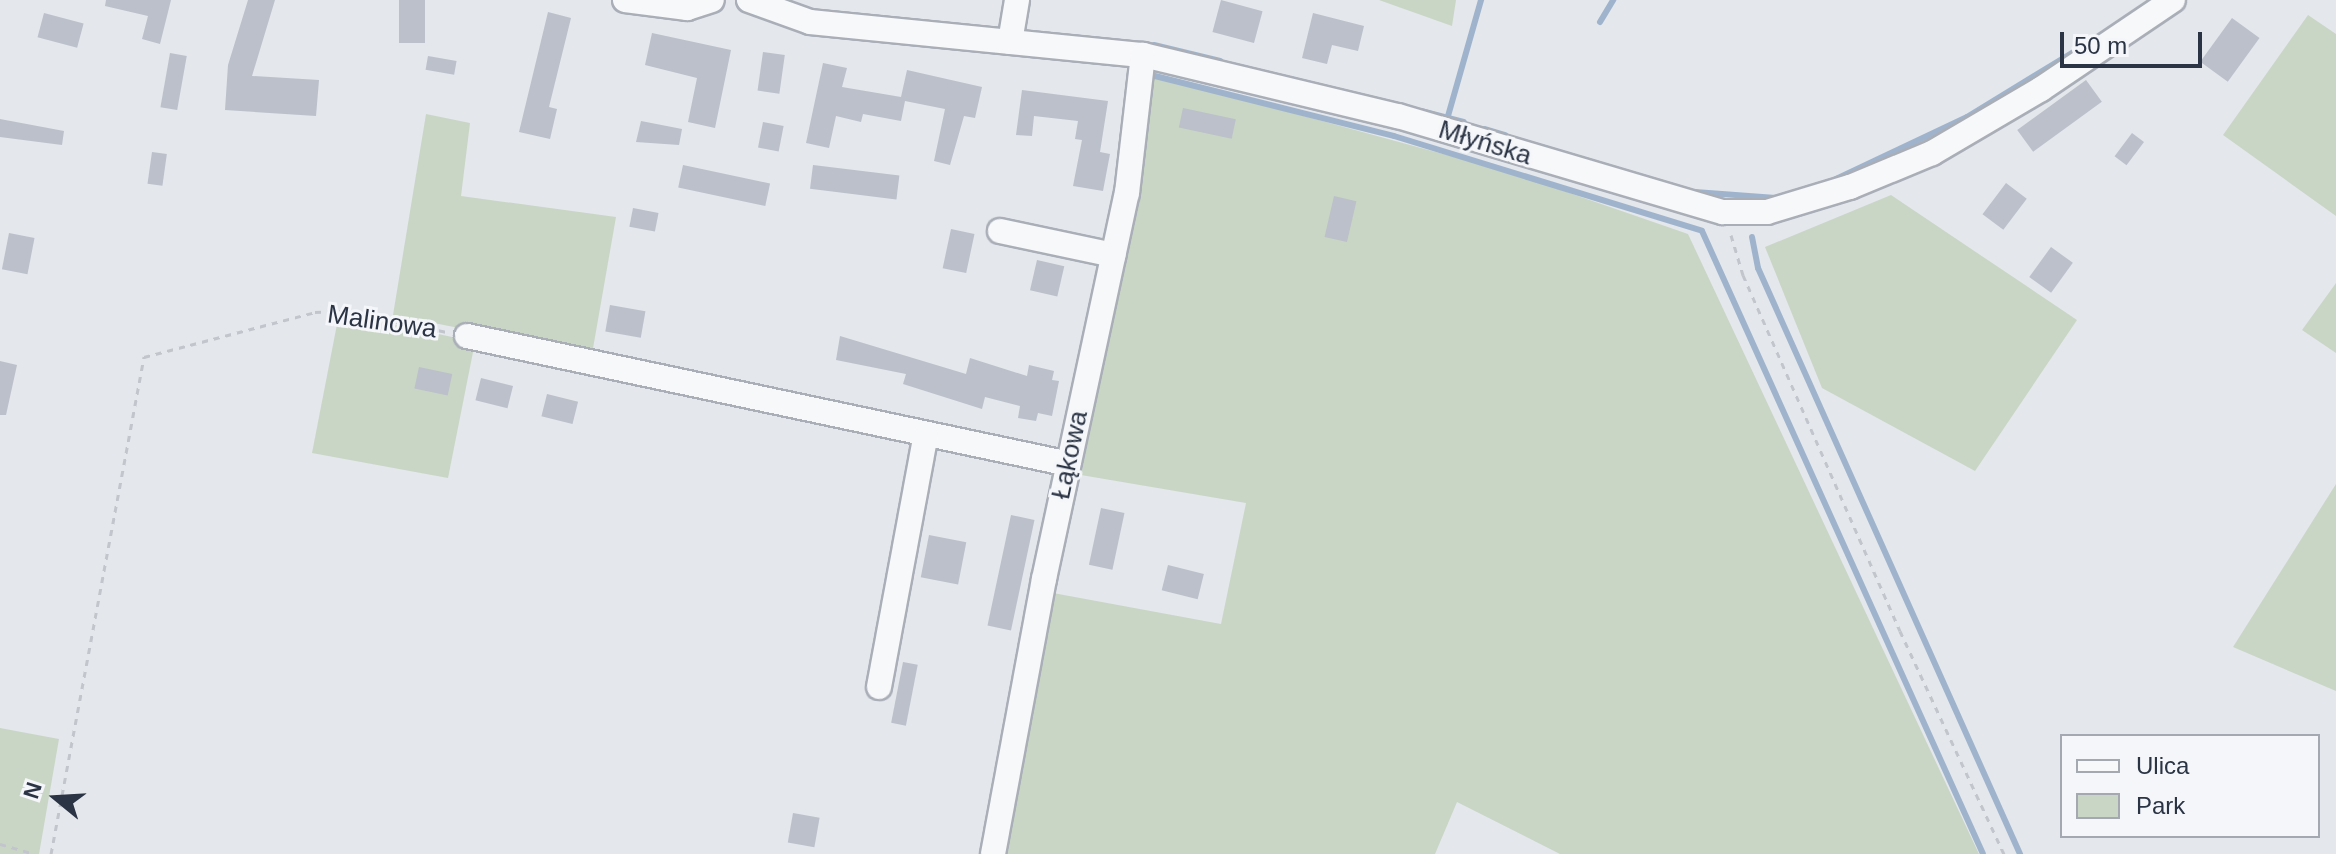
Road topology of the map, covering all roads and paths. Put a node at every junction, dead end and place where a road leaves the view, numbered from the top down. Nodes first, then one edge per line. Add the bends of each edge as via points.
1 (625, 0) edge
2 (712, 0) edge
3 (749, 0) edge
4 (1017, 0) edge
5 (2173, 0) edge
6 (1010, 42) junction
7 (1143, 55) junction
8 (1723, 212) junction
9 (1000, 231) dead end
10 (1113, 255) junction
11 (467, 336) joint
12 (926, 434) junction
13 (1069, 464) junction
14 (879, 687) dead end
15 (0, 844) edge
16 (35, 854) edge
17 (51, 854) edge
18 (993, 854) edge
19 (2004, 854) edge

1 - 2 street via 687,8
3 - 6 street, Młyńska via 810,22
4 - 6 street
5 - 8 street, Młyńska via 2041,89 1932,153 1850,187 1767,212
6 - 7 street, Młyńska
7 - 8 street, Młyńska via 1398,116
7 - 10 street, Łąkowa via 1127,193
8 - 19 path via 1756,304
9 - 10 street
10 - 13 street, Łąkowa
11 - 12 street, Malinowa
11 - 17 path, Malinowa via 345,311 315,312 144,357
12 - 13 street, Malinowa
12 - 14 street
13 - 18 street, Łąkowa
15 - 16 path

